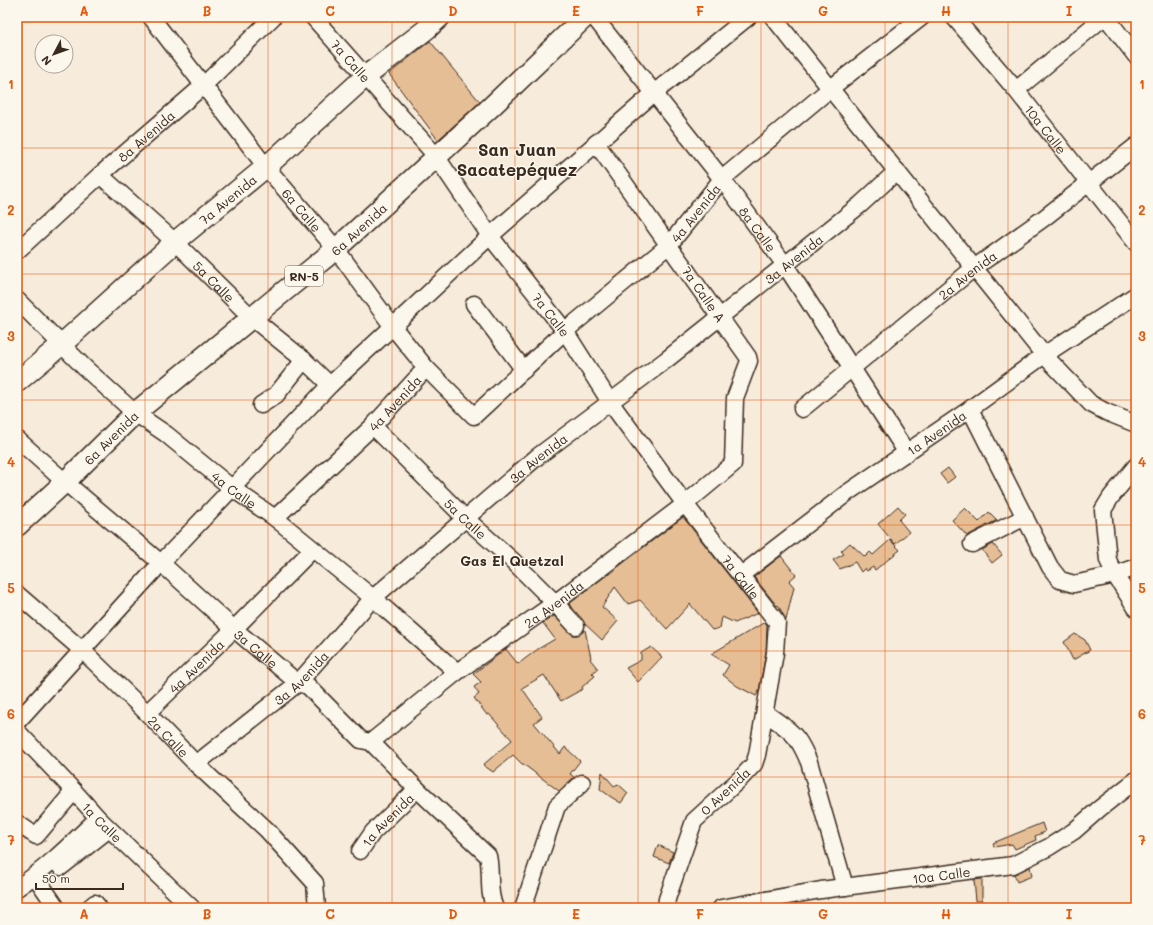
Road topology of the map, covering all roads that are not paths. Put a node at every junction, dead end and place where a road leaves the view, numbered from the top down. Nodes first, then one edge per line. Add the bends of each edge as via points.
1 (151, 17) edge
2 (273, 17) edge
3 (313, 17) edge
4 (440, 17) edge
5 (585, 17) edge
6 (594, 17) edge
7 (748, 17) edge
8 (773, 17) edge
9 (922, 17) edge
10 (954, 17) edge
11 (1105, 17) edge
12 (1136, 56) edge
13 (365, 77) junction
14 (204, 85) junction
15 (831, 88) junction
16 (1016, 90) junction
17 (654, 93) junction
18 (596, 142) junction
19 (1136, 146) edge
20 (436, 156) junction
21 (266, 167) junction
22 (897, 171) junction
23 (100, 175) junction
24 (722, 179) junction
25 (1090, 182) junction
26 (490, 236) junction
27 (175, 242) junction
28 (1136, 243) edge
29 (669, 245) junction
30 (17, 250) edge
31 (336, 250) junction
32 (785, 265) junction
33 (974, 268) junction
34 (1136, 295) edge
35 (17, 300) edge
36 (474, 304) dead end
37 (720, 317) junction
38 (252, 318) junction
39 (393, 327) junction
40 (565, 331) junction
41 (61, 345) junction
42 (1044, 355) junction
43 (304, 360) junction
44 (426, 368) junction
45 (852, 368) junction
46 (524, 370) junction
47 (17, 382) edge
48 (330, 385) junction
49 (610, 402) junction
50 (261, 405) dead end
51 (802, 409) dead end
52 (970, 409) junction
53 (135, 413) junction
54 (474, 416) joint
55 (1136, 424) edge
56 (373, 426) junction
57 (17, 439) edge
58 (907, 452) junction
59 (733, 464) joint
60 (1136, 466) edge
61 (65, 482) junction
62 (233, 489) junction
63 (685, 504) junction
64 (1025, 517) junction
65 (274, 518) junction
66 (465, 518) junction
67 (17, 526) edge
68 (972, 544) dead end
69 (312, 550) junction
70 (161, 563) junction
71 (1136, 567) edge
72 (741, 575) junction
73 (1114, 575) junction
74 (17, 594) edge
75 (373, 598) junction
76 (555, 603) junction
77 (1136, 608) edge
78 (777, 622) joint
79 (576, 626) dead end
80 (234, 629) junction
81 (82, 650) junction
82 (458, 672) junction
83 (298, 683) junction
84 (147, 713) junction
85 (765, 713) junction
86 (17, 722) edge
87 (17, 731) edge
88 (371, 742) junction
89 (196, 764) junction
90 (1136, 780) edge
91 (582, 783) dead end
92 (417, 789) junction
93 (74, 792) junction
94 (17, 823) edge
95 (103, 824) junction
96 (360, 851) dead end
97 (35, 876) junction
98 (844, 887) junction
99 (17, 888) edge
100 (183, 905) edge
101 (57, 908) edge
102 (89, 908) edge
103 (99, 908) edge
104 (317, 908) edge
105 (495, 908) edge
106 (523, 908) edge
107 (666, 908) edge
108 (721, 908) edge

1 - 14 street, 6a Calle
2 - 14 street, 8a Avenida
3 - 13 street, 7a Calle
4 - 13 main road, 7a Avenida
5 - 20 main road, 6a Avenida / RN-5
6 - 17 street, 8a Calle
7 - 17 street
8 - 15 street
9 - 15 street, 4a Avenida
10 - 16 street, 10a Calle
11 - 12 street
11 - 16 street
13 - 20 street, 7a Calle
13 - 21 main road, 7a Avenida
14 - 21 street, 6a Calle
14 - 23 street, 8a Avenida
15 - 22 street
15 - 24 street, 4a Avenida
16 - 25 street, 10a Calle
17 - 18 street
17 - 24 street, 8a Calle
18 - 26 street
18 - 29 street, 7a Calle A
19 - 25 street, 2a Avenida
20 - 26 street, 7a Calle
20 - 31 main road, 6a Avenida / RN-5
21 - 27 main road, 7a Avenida
21 - 31 street, 6a Calle
22 - 32 street, 3a Avenida
22 - 33 street
23 - 27 street, 5a Calle
23 - 30 street, 8a Avenida
24 - 29 street, 4a Avenida
24 - 32 street, 8a Calle
25 - 28 street, 10a Calle
25 - 33 street, 2a Avenida
26 - 39 street
26 - 40 street, 7a Calle
27 - 38 street, 5a Calle
27 - 41 main road, 7a Avenida
29 - 37 street, 7a Calle A
29 - 40 street, 4a Avenida
31 - 38 main road, 6a Avenida / RN-5
31 - 39 street, 6a Calle
32 - 37 street, 3a Avenida
32 - 45 street, 8a Calle
33 - 42 street
33 - 45 street, 2a Avenida
34 - 42 street, 1a Avenida
35 - 41 street, 4a Calle
36 - 46 street
37 - 49 street, 3a Avenida
37 - 59 street, 7a Calle A via 749,361 735,398
38 - 43 street, 5a Calle
38 - 53 main road, 6a Avenida / RN-5
39 - 44 street, 6a Calle
39 - 48 street
40 - 46 street, 4a Avenida
40 - 49 street, 7a Calle
41 - 47 main road, 7a Avenida
41 - 53 street, 4a Calle
42 - 52 street, 1a Avenida
42 - 55 street via 1092,404
43 - 48 street, 5a Calle
43 - 50 street via 276,395
44 - 54 street, 6a Calle
44 - 56 street, 4a Avenida
45 - 51 street, 2a Avenida
45 - 58 street, 8a Calle
46 - 54 street, 4a Avenida
48 - 62 street
49 - 63 street, 7a Calle
49 - 66 street, 3a Avenida via 538,457
52 - 58 street, 1a Avenida
52 - 64 street
53 - 61 main road, 6a Avenida / RN-5
53 - 62 street, 4a Calle via 166,434
56 - 65 street, 4a Avenida
56 - 66 street, 5a Calle
57 - 61 street, 3a Calle
58 - 72 street, 1a Avenida via 841,497
59 - 63 street, 2a Avenida
60 - 73 street via 1103,510 1108,560
61 - 67 main road, 6a Avenida / RN-5
61 - 70 street, 3a Calle
62 - 65 street, 4a Calle
62 - 70 street
63 - 72 street, 7a Calle
63 - 76 street, 2a Avenida
64 - 68 street
64 - 73 street via 1050,567 1060,580 1074,584
65 - 69 street, 4a Calle
66 - 75 street, 3a Avenida
66 - 76 street, 5a Calle
69 - 75 street, 4a Calle
69 - 80 street, 4a Avenida
70 - 80 street, 3a Calle
70 - 81 street
71 - 73 street
72 - 78 street, 7a Calle
73 - 77 street
74 - 81 street, 2a Calle
75 - 82 street, 4a Calle
75 - 83 street, 3a Avenida
76 - 79 street, 5a Calle
76 - 82 street, 2a Avenida
78 - 85 street, 0 Avenida via 775,653
80 - 83 street, 3a Calle
80 - 84 street, 4a Avenida
81 - 84 street, 2a Calle
81 - 86 street
82 - 88 street, 2a Avenida
83 - 88 street, 3a Calle via 308,686 361,740
83 - 89 street, 3a Avenida
84 - 89 street, 2a Calle
85 - 98 street via 791,732 809,762
85 - 107 street, 0 Avenida via 754,764 694,821
87 - 93 street, 1a Calle
88 - 92 street, 3a Calle
89 - 104 street, 2a Calle via 268,830 315,883
90 - 98 street, 10a Calle via 1074,831 1013,865
91 - 106 street via 557,806
92 - 96 street, 1a Avenida via 373,832
92 - 105 street, 3a Calle via 488,856 491,901
93 - 94 street via 36,836
93 - 95 street, 1a Calle
95 - 97 street via 61,867 54,860
95 - 100 street, 1a Calle
97 - 99 street
97 - 101 street
98 - 108 street, 10a Calle
102 - 103 street via 95,903

